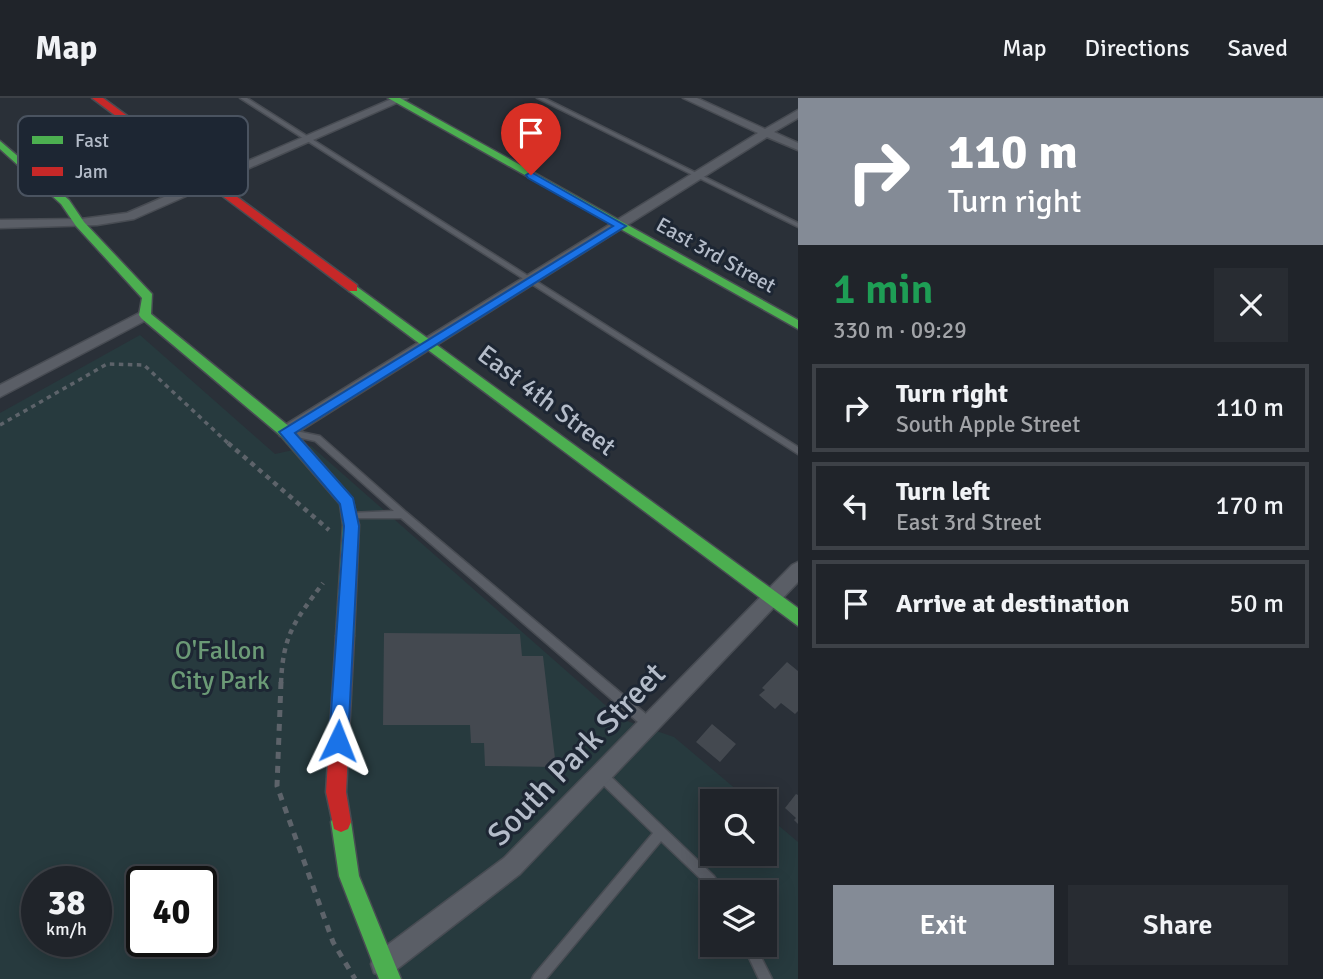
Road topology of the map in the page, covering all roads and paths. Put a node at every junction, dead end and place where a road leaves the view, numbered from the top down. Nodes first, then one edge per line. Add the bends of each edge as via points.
1 (97, 98) edge
2 (243, 98) edge
3 (540, 98) edge
4 (688, 98) edge
5 (398, 99) edge
6 (798, 113) edge
7 (121, 116) edge
8 (766, 133) junction
9 (308, 139) junction
10 (0, 144) edge
11 (798, 147) edge
12 (18, 160) edge
13 (248, 166) edge
14 (698, 176) junction
15 (58, 196) edge
16 (178, 196) edge
17 (230, 196) edge
18 (80, 224) junction
19 (0, 225) edge
20 (798, 225) edge
21 (621, 226) junction
22 (531, 280) junction
23 (145, 315) junction
24 (798, 325) edge
25 (428, 343) junction
26 (0, 392) edge
27 (0, 425) edge
28 (286, 432) junction
29 (798, 451) edge
30 (403, 514) junction
31 (350, 516) junction
32 (331, 533) dead end
33 (798, 570) edge
34 (325, 571) dead end
35 (771, 597) junction
36 (798, 618) edge
37 (649, 724) junction
38 (600, 774) junction
39 (660, 832) junction
40 (710, 880) edge
41 (756, 957) edge
42 (387, 971) edge
43 (355, 979) edge
44 (538, 979) edge
45 (766, 979) edge

1 - 7 street, East 4th Street
2 - 9 lane
3 - 14 lane
4 - 8 street
5 - 9 street
5 - 21 street, East 3rd Street
6 - 8 street
8 - 11 street
8 - 14 street
9 - 13 street
9 - 22 lane
10 - 12 street
14 - 20 lane
14 - 21 street
15 - 18 street
16 - 18 street via 130,216
17 - 25 street, East 4th Street
18 - 19 street via 39,221
18 - 23 street via 148,298
21 - 22 street
21 - 24 street, East 3rd Street
22 - 25 street
22 - 29 lane
23 - 26 street
23 - 28 street
25 - 28 street
25 - 35 street, East 4th Street
27 - 32 path via 107,364 144,365
28 - 30 lane via 317,438
28 - 31 street via 347,502
30 - 31 lane
30 - 37 lane
31 - 42 street via 336,792 349,876
33 - 35 street, South Park Street
34 - 43 path via 323,584 289,629 282,660 277,786 333,942
35 - 36 street, East 4th Street
35 - 37 street, South Park Street
37 - 38 street, South Park Street
38 - 39 lane
38 - 42 street, South Park Street via 512,866
39 - 40 lane
39 - 44 lane
41 - 45 lane

